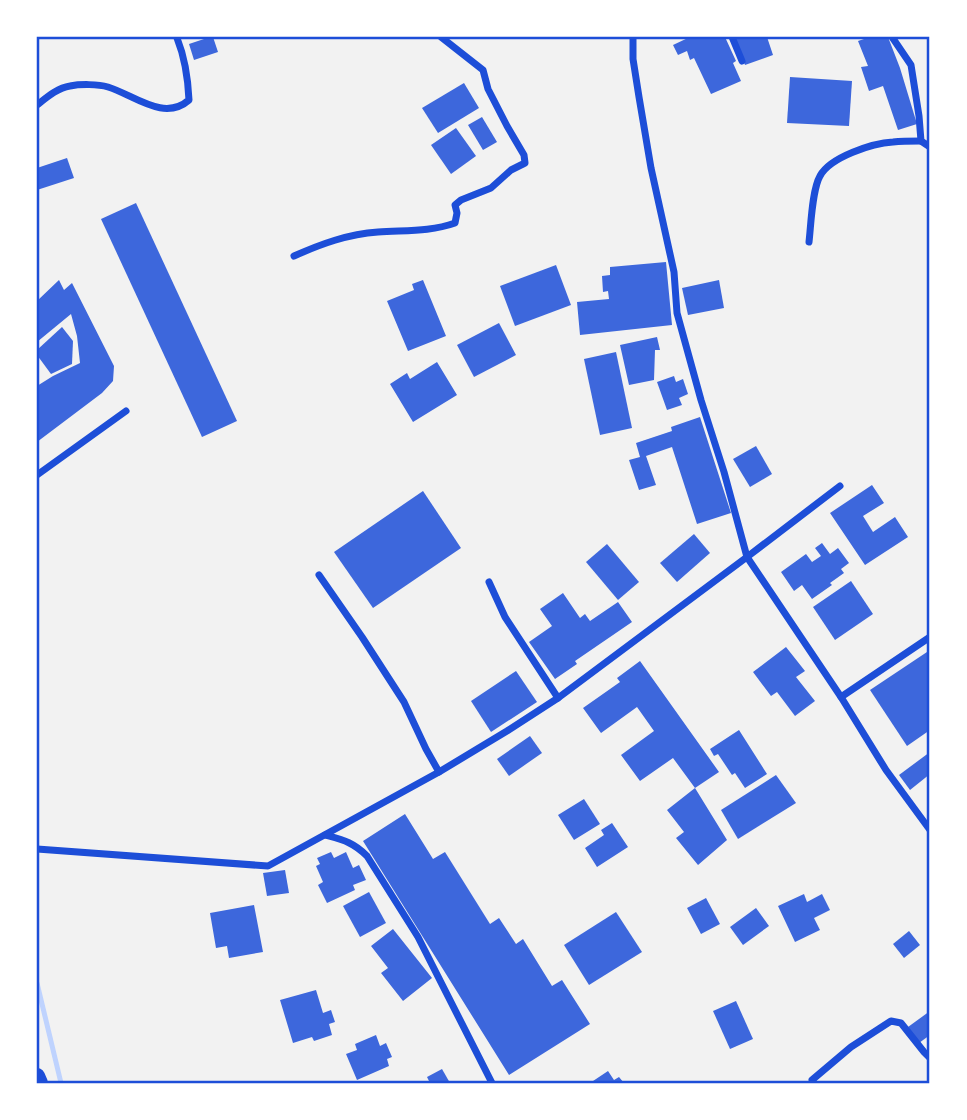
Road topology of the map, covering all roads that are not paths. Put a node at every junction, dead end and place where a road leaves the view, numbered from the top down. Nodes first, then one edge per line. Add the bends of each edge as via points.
1 (441, 37) edge
2 (632, 37) edge
3 (732, 37) edge
4 (892, 37) edge
5 (177, 38) edge
6 (742, 61) dead end
7 (37, 105) edge
8 (921, 141) junction
9 (930, 147) edge
10 (809, 242) dead end
11 (294, 256) dead end
12 (126, 411) dead end
13 (37, 475) edge
14 (839, 486) dead end
15 (747, 557) junction
16 (319, 576) dead end
17 (489, 582) dead end
18 (930, 637) edge
19 (841, 697) junction
20 (558, 698) junction
21 (439, 772) junction
22 (930, 830) edge
23 (324, 835) junction
24 (37, 849) edge
25 (930, 1058) edge
26 (37, 1076) edge
27 (40, 1083) edge
28 (492, 1083) edge
29 (814, 1083) edge

1 - 11 street via 482,70 525,163 491,188 461,200 454,223 340,238
2 - 15 street via 656,195 674,272 677,313
3 - 6 street
4 - 8 street via 911,65
5 - 7 street via 185,60 188,100 173,110 104,86 83,85 68,86
8 - 9 street
8 - 10 street via 875,145 826,168 816,188
12 - 13 street
14 - 15 street
15 - 19 street
15 - 20 street
16 - 21 street via 404,702
17 - 20 street via 505,617
18 - 19 street
19 - 22 street
20 - 21 street
21 - 23 street
23 - 24 street via 268,866
23 - 28 street via 346,841 367,856 418,937
25 - 29 street via 901,1023 891,1021 850,1047 812,1080
26 - 27 highway

